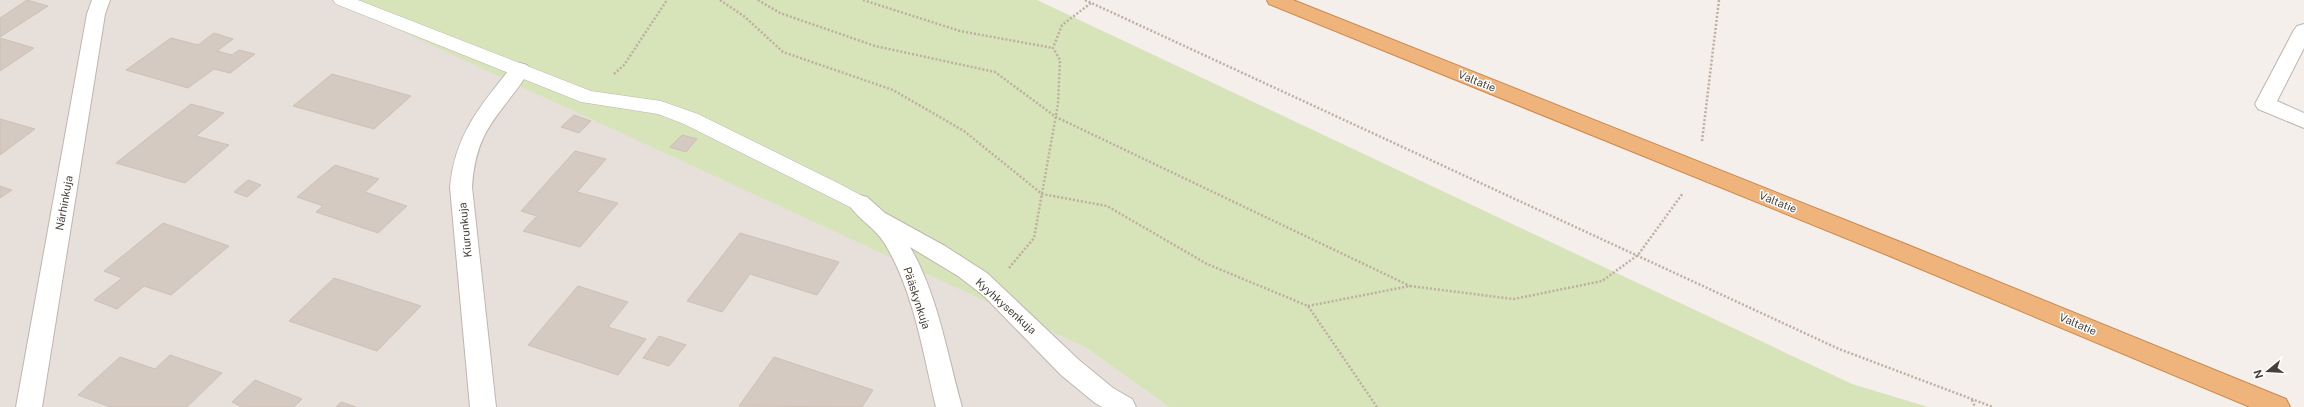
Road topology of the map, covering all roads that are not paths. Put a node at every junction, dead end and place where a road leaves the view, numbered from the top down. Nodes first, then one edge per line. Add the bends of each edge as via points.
1 (101, 0) edge
2 (342, 0) edge
3 (1276, 0) edge
4 (2304, 30) edge
5 (520, 70) junction
6 (2304, 121) edge
7 (859, 204) joint
8 (879, 219) junction
9 (29, 407) edge
10 (483, 407) edge
11 (949, 407) edge
12 (1122, 407) edge
13 (2277, 407) edge

1 - 9 street, Närhinkuja via 96,14
2 - 5 lane
3 - 13 highway, Valtatie via 1900,251
4 - 6 street via 2265,104
5 - 7 lane via 588,97 661,108 690,119
5 - 10 street, Kiurunkuja via 470,141 461,187
7 - 8 street, Pääskynkuja
8 - 11 street, Pääskynkuja via 903,255 917,290
8 - 12 street, Kyyhkysenkuja via 958,265 991,290 1077,374

